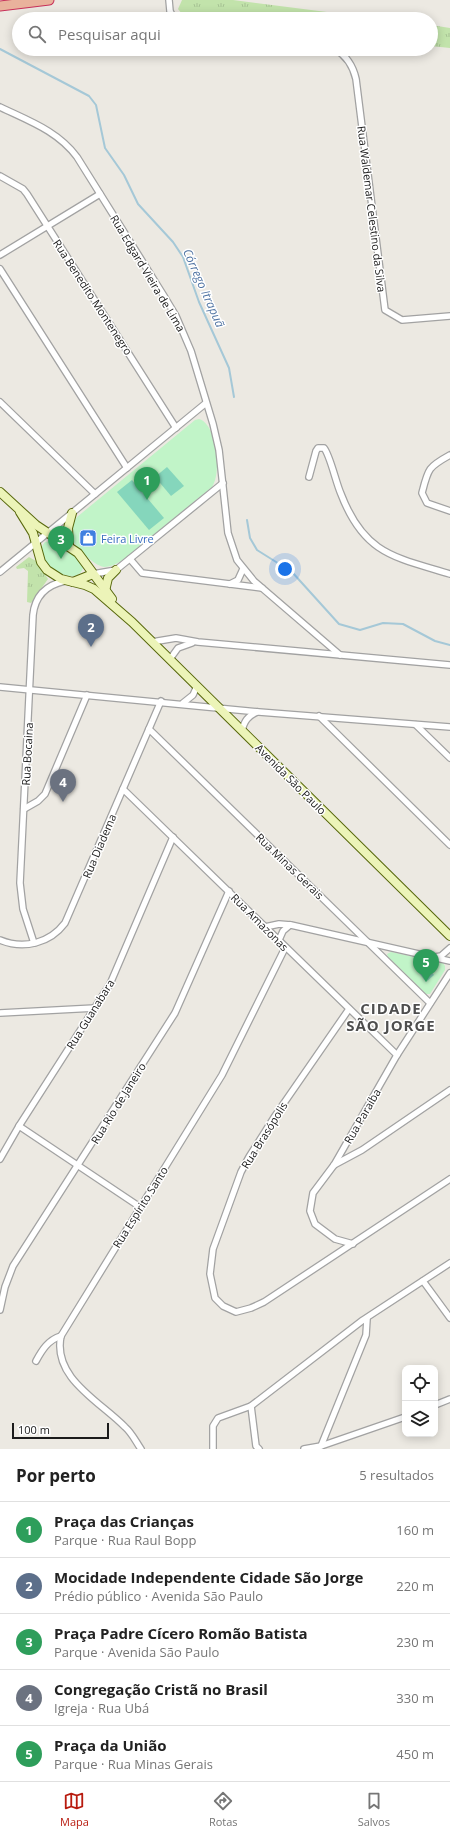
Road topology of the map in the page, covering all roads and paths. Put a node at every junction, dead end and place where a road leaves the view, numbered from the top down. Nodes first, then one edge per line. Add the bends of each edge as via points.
1 (49, 0) edge
2 (169, 0) edge
3 (0, 6) edge
4 (170, 12) edge
5 (344, 56) edge
6 (0, 107) edge
7 (0, 176) edge
8 (100, 194) junction
9 (47, 227) junction
10 (0, 255) edge
11 (0, 269) edge
12 (450, 316) edge
13 (0, 402) edge
14 (206, 403) junction
15 (176, 428) junction
16 (450, 456) edge
17 (127, 468) junction
18 (309, 477) dead end
19 (223, 483) junction
20 (0, 492) edge
21 (95, 494) junction
22 (450, 510) edge
23 (20, 512) junction
24 (72, 513) junction
25 (47, 534) junction
26 (35, 544) junction
27 (69, 546) junction
28 (130, 559) junction
29 (242, 569) junction
30 (116, 570) junction
31 (0, 572) edge
32 (93, 574) junction
33 (450, 574) edge
34 (69, 582) junction
35 (229, 584) junction
36 (263, 588) junction
37 (105, 591) junction
38 (132, 622) junction
39 (152, 642) junction
40 (198, 642) junction
41 (340, 655) junction
42 (170, 659) junction
43 (450, 665) edge
44 (197, 686) junction
45 (0, 687) edge
46 (30, 689) junction
47 (88, 695) junction
48 (161, 701) junction
49 (183, 703) junction
50 (219, 708) junction
51 (259, 712) junction
52 (319, 716) junction
53 (415, 724) junction
54 (450, 727) edge
55 (149, 729) junction
56 (242, 731) junction
57 (450, 758) edge
58 (123, 789) junction
59 (24, 810) junction
60 (173, 837) junction
61 (450, 845) edge
62 (229, 891) junction
63 (291, 925) junction
64 (265, 927) junction
65 (450, 936) edge
66 (0, 940) edge
67 (279, 940) junction
68 (368, 941) junction
69 (34, 943) junction
70 (285, 948) junction
71 (450, 948) edge
72 (434, 957) junction
73 (450, 961) edge
74 (450, 973) edge
75 (430, 1003) junction
76 (95, 1008) junction
77 (349, 1008) junction
78 (0, 1013) edge
79 (397, 1055) junction
80 (450, 1090) edge
81 (19, 1126) junction
82 (0, 1159) edge
83 (334, 1165) junction
84 (78, 1166) junction
85 (450, 1179) edge
86 (140, 1207) junction
87 (352, 1244) junction
88 (450, 1264) edge
89 (423, 1281) junction
90 (0, 1310) edge
91 (450, 1318) edge
92 (367, 1319) junction
93 (61, 1336) junction
94 (36, 1361) dead end
95 (450, 1399) edge
96 (438, 1404) edge
97 (251, 1406) junction
98 (402, 1418) edge
99 (321, 1446) junction
100 (142, 1449) edge
101 (213, 1449) edge
102 (259, 1449) edge
103 (304, 1449) edge

1 - 3 highway
2 - 4 street
5 - 12 street, Rua Waldemar Celestino da Silva via 354,70 356,79 385,310 402,320
6 - 8 street, Rua Edgard Vieira de Lima via 55,134 65,142
7 - 9 street, Rua Benedito Montenegro via 23,189
8 - 9 street
8 - 14 street, Rua Edgard Vieira de Lima via 176,316 192,351
9 - 10 street
9 - 15 street, Rua Benedito Montenegro
11 - 17 street
13 - 21 street
14 - 15 street
14 - 19 street, Rua Edgard Vieira de Lima via 218,443
15 - 17 street
16 - 22 street via 437,463 427,473 422,493 427,503
17 - 21 street
18 - 33 street via 316,451 318,448 324,448 345,504 371,542 399,559
19 - 28 street
19 - 29 street, Rua Edgard Vieira de Lima via 228,533 236,560
20 - 23 main road, Avenida São Paulo
21 - 24 street
23 - 25 main road, Avenida São Paulo
23 - 26 main road, Avenida São Paulo via 33,533
24 - 25 street
24 - 27 main road via 68,528
25 - 26 street
25 - 27 main road, Avenida São Paulo
26 - 31 street
26 - 34 main road, Avenida São Paulo via 43,566 51,574
27 - 32 main road, Avenida São Paulo via 82,557
28 - 30 street
28 - 35 street via 142,574
29 - 35 street via 238,580
29 - 36 street, Rua Edgard Vieira de Lima
30 - 32 street
30 - 37 main road via 108,578
32 - 34 main road
32 - 37 main road, Avenida São Paulo
34 - 38 main road, Avenida São Paulo via 94,589
34 - 46 street, Rua Bocaina via 55,584 46,589 35,604
35 - 36 street
36 - 41 street, Rua Edgard Vieira de Lima
37 - 38 main road, Avenida São Paulo
38 - 39 main road, Avenida São Paulo
39 - 40 street via 176,638
39 - 42 main road, Avenida São Paulo
40 - 41 street
40 - 42 street via 178,648
41 - 43 street
42 - 44 main road, Avenida São Paulo
44 - 49 street via 193,695
44 - 50 main road, Avenida São Paulo
45 - 46 street
46 - 47 street
46 - 59 street, Rua Bocaina
47 - 48 street
47 - 59 street via 45,794
48 - 49 street
48 - 55 street, Rua Diadema
49 - 50 street
50 - 51 street
50 - 56 main road, Avenida São Paulo
51 - 52 street
51 - 56 street via 250,715
52 - 53 street
52 - 61 street
53 - 54 street
53 - 57 street
55 - 58 street, Rua Diadema
55 - 68 street, Rua Minas Gerais
56 - 65 main road, Avenida São Paulo
58 - 60 street, Rua Amazonas
58 - 69 street, Rua Diadema via 65,923 53,936
59 - 69 street, Rua Bocaina via 20,883 23,909
60 - 62 street, Rua Amazonas
60 - 76 street, Rua Guanabara via 110,984
62 - 64 street, Rua Amazonas
62 - 84 street, Rua Rio de Janeiro via 175,1013
63 - 64 street
63 - 67 street via 283,931
63 - 68 street
64 - 67 street, Rua Amazonas
66 - 69 street, Rua Diadema via 12,944
67 - 70 street, Rua Amazonas
68 - 72 street
68 - 75 street, Rua Minas Gerais
70 - 77 street, Rua Amazonas
70 - 86 street, Rua Espírito Santo via 222,1075
71 - 72 street via 441,956
72 - 73 street
74 - 75 street, Rua Paraíba
75 - 79 street, Rua Paraíba
76 - 78 street
76 - 81 street, Rua Guanabara
77 - 79 street, Rua Amazonas
77 - 87 street, Rua Brasópolis via 275,1116 241,1172 213,1249 211,1287 215,1298 224,1306 236,1312 251,1308
79 - 83 street, Rua Paraíba
80 - 83 street via 362,1150
81 - 82 street, Rua Guanabara
81 - 84 street
83 - 87 street, Rua Paraíba via 313,1193 310,1203 312,1219 319,1228 335,1239
84 - 86 street
84 - 90 street, Rua Rio de Janeiro via 13,1266
85 - 87 street
86 - 93 street, Rua Espírito Santo
88 - 89 street
89 - 91 street
89 - 92 street
92 - 97 street
92 - 99 street via 366,1335
93 - 94 street via 47,1344
93 - 100 street via 59,1344 62,1359 74,1379 92,1400 127,1428
95 - 96 street
97 - 101 street via 223,1416 215,1422
97 - 102 street
98 - 99 street
99 - 103 street

